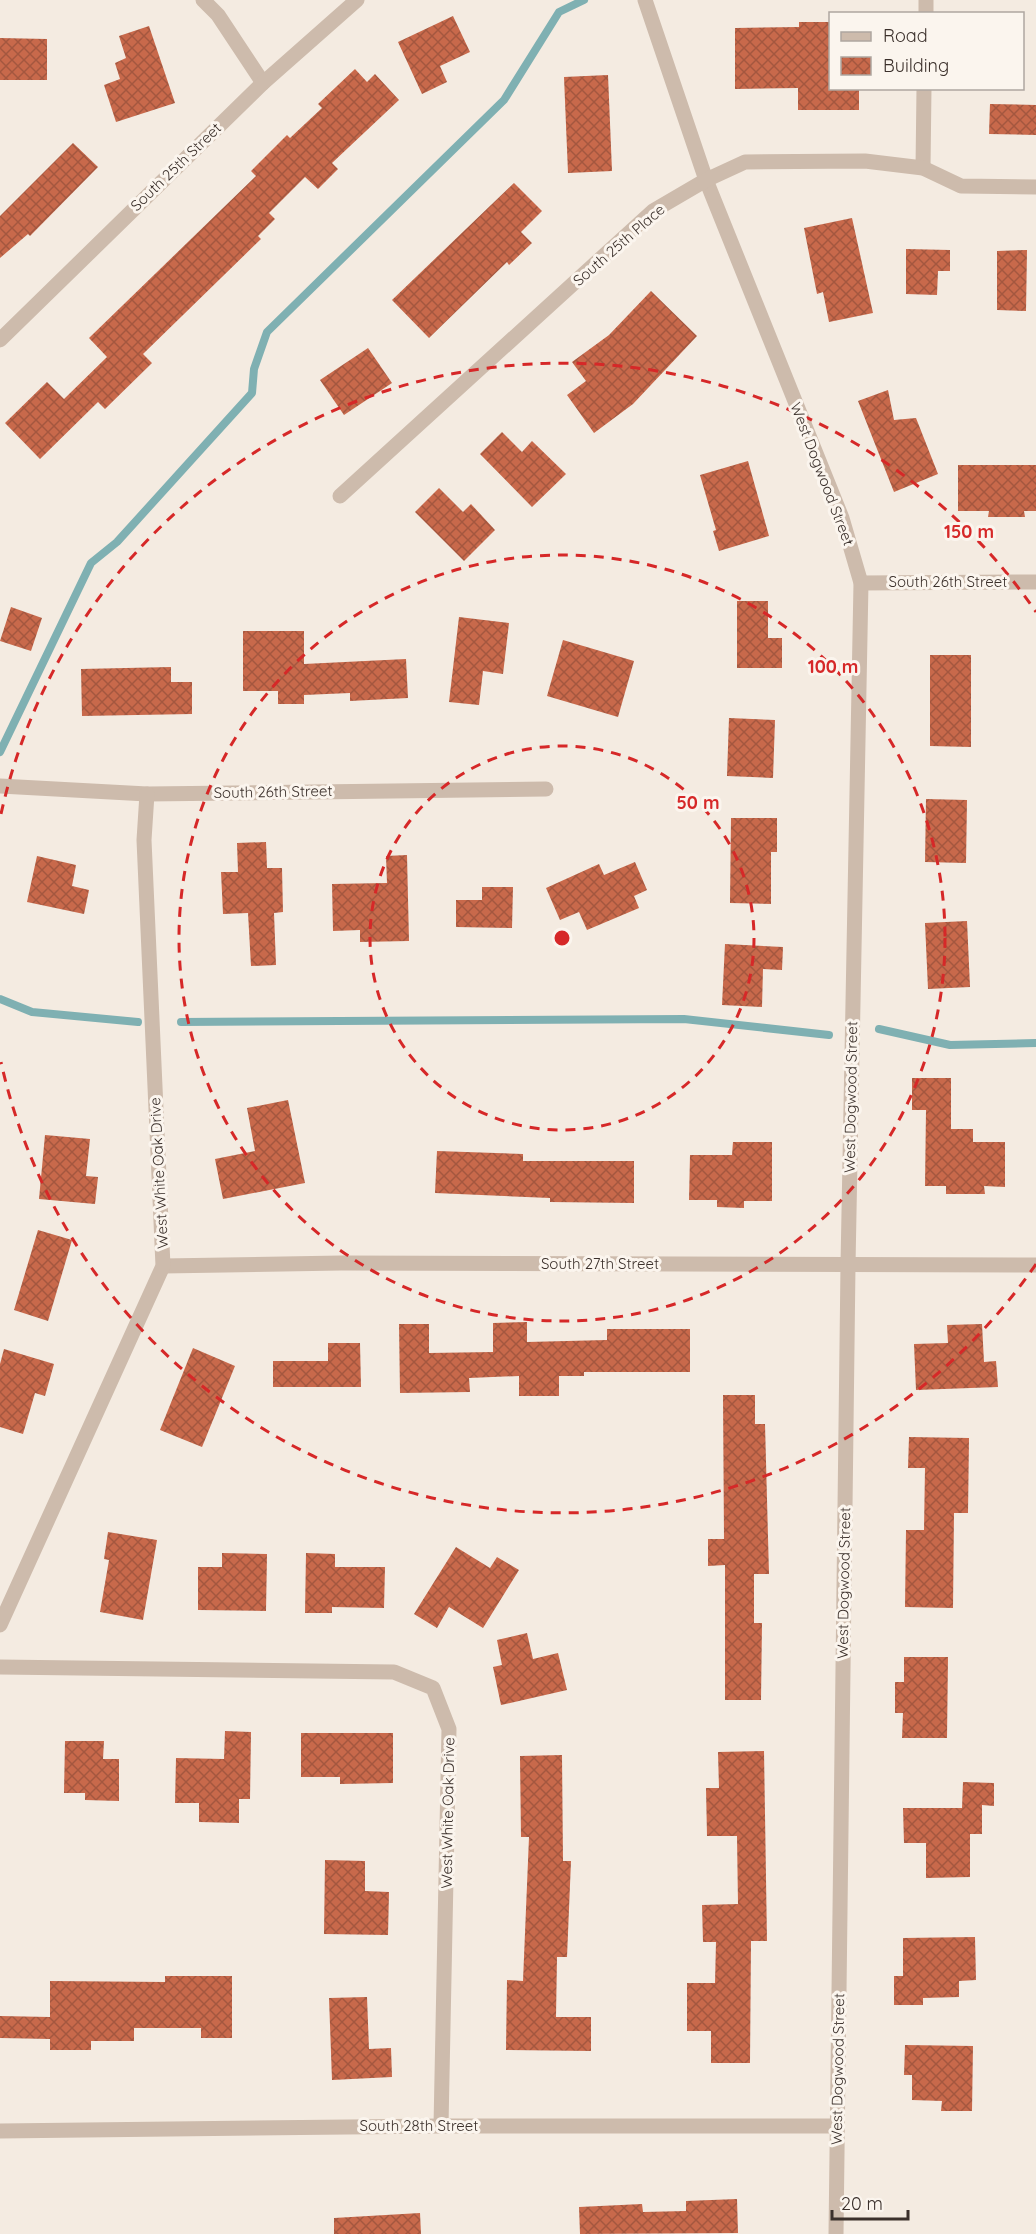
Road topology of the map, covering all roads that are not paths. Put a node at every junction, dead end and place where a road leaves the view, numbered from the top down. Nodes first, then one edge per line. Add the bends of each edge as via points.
1 (203, 0) edge
2 (357, 0) edge
3 (645, 0) edge
4 (262, 83) junction
5 (924, 90) edge
6 (923, 168) junction
7 (706, 180) junction
8 (1036, 188) edge
9 (0, 340) edge
10 (340, 496) dead end
11 (1036, 582) edge
12 (861, 583) junction
13 (0, 786) edge
14 (546, 789) dead end
15 (147, 794) junction
16 (848, 1265) junction
17 (1036, 1265) edge
18 (163, 1266) junction
19 (0, 1625) edge
20 (0, 1667) edge
21 (441, 2126) junction
22 (837, 2126) junction
23 (0, 2131) edge
24 (836, 2234) edge

1 - 4 street via 218,15
2 - 4 street, South 25th Street
3 - 7 street, West Dogwood Street
4 - 9 street, South 25th Street
5 - 6 street
6 - 7 street, South 25th Place via 865,161 745,162
6 - 8 street, South 25th Place via 961,186
7 - 10 street, South 25th Place via 654,211
7 - 12 street, West Dogwood Street via 842,518
11 - 12 street, South 26th Street
12 - 16 street, West Dogwood Street
13 - 15 street, South 26th Street
14 - 15 street, South 26th Street
15 - 18 street, West White Oak Drive via 144,840
16 - 17 street, South 27th Street
16 - 18 street, South 27th Street
16 - 22 street, West Dogwood Street
18 - 19 street, West White Oak Drive
20 - 21 street, West White Oak Drive via 394,1672 433,1688 449,1729
21 - 22 street, South 28th Street
21 - 23 street, South 28th Street
22 - 24 street, West Dogwood Street

